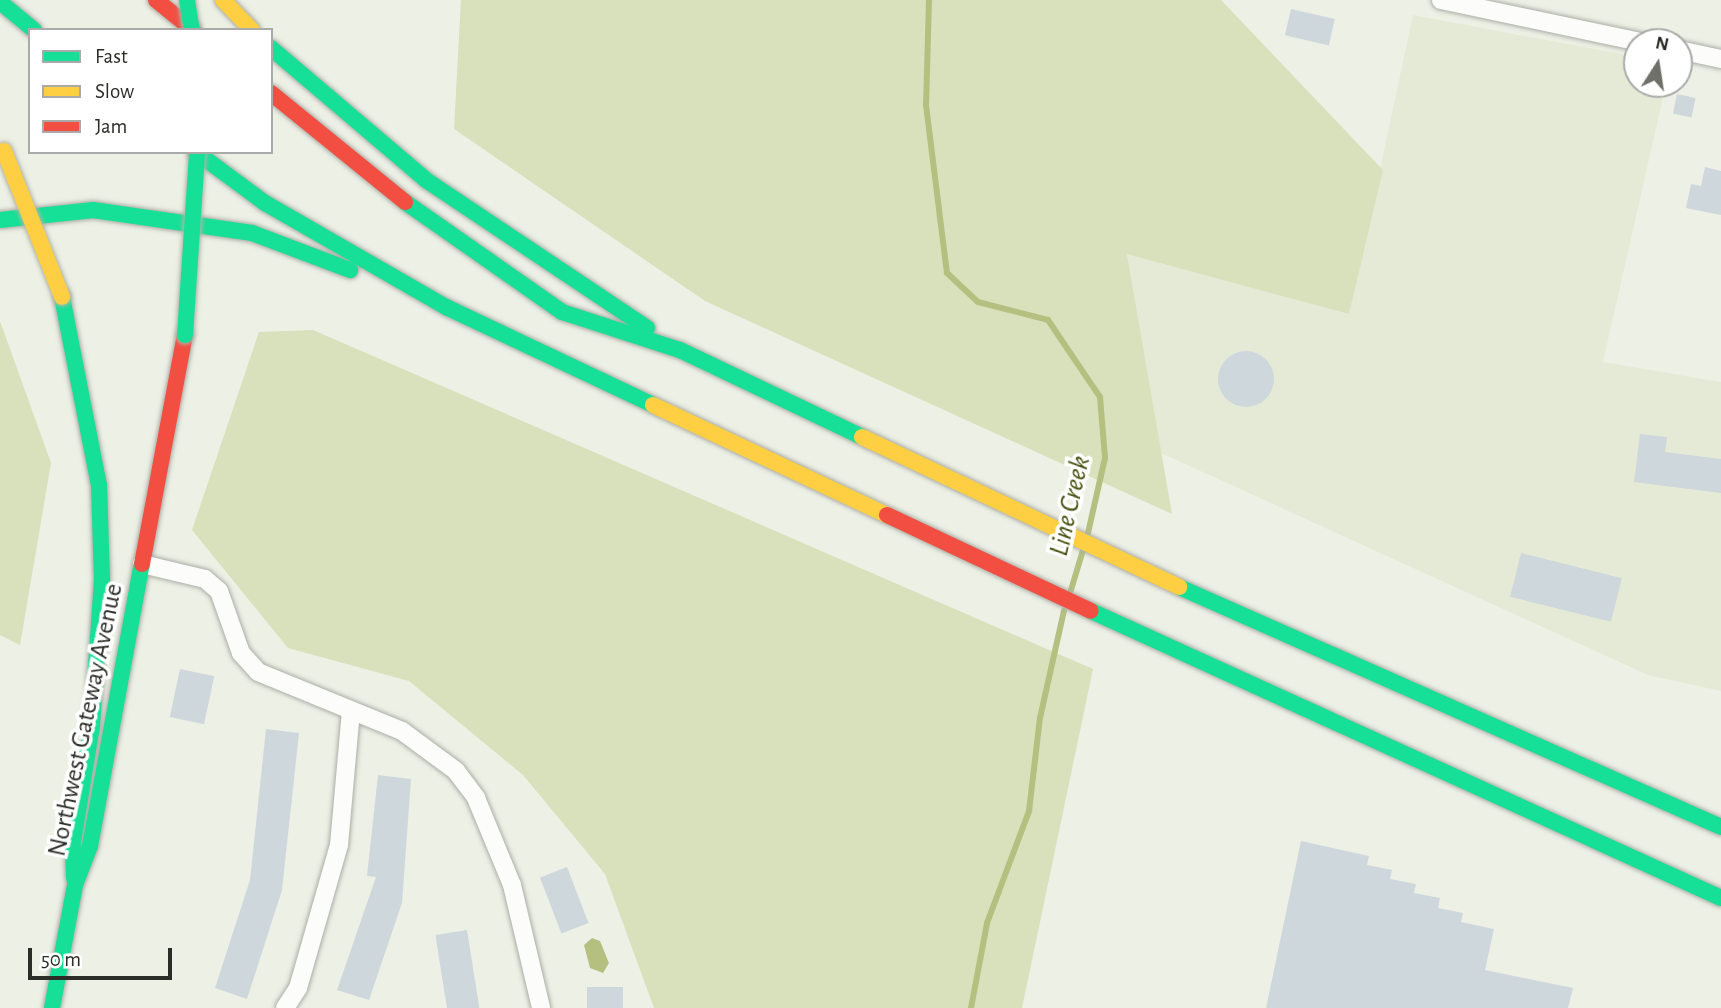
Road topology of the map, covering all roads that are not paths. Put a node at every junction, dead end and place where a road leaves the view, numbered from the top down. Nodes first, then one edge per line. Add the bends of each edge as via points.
1 (156, 0) edge
2 (187, 0) edge
3 (223, 0) edge
4 (1441, 0) edge
5 (0, 2) edge
6 (32, 28) edge
7 (190, 28) edge
8 (192, 28) edge
9 (250, 28) edge
10 (1623, 38) edge
11 (273, 50) edge
12 (1693, 53) edge
13 (1721, 59) edge
14 (273, 95) edge
15 (2, 148) edge
16 (197, 154) edge
17 (200, 154) edge
18 (0, 220) edge
19 (446, 307) junction
20 (680, 351) junction
21 (142, 564) junction
22 (351, 711) junction
23 (1721, 827) edge
24 (75, 886) junction
25 (1721, 898) edge
26 (52, 1008) edge
27 (285, 1008) edge
28 (541, 1008) edge

1 - 7 main road
2 - 8 main road, bridge
3 - 9 main road
4 - 10 street
5 - 6 main road
11 - 20 main road via 426,180
12 - 13 street
14 - 20 main road via 425,219 562,312
15 - 24 main road, Northwest Gateway Avenue, bridge via 62,297 99,485 102,579 92,726 73,842
16 - 21 main road, Northwest Gateway Avenue, bridge via 185,335
17 - 19 main road via 265,203
18 - 19 main road via 93,210 252,233
19 - 25 main road via 979,560
20 - 23 main road via 1168,582
21 - 22 street via 205,579 219,591 241,653 258,672
21 - 24 main road, Northwest Gateway Avenue via 90,846
22 - 27 street via 339,845 298,988
22 - 28 street via 430,747 476,798 512,885
24 - 26 main road, Northwest Gateway Avenue

